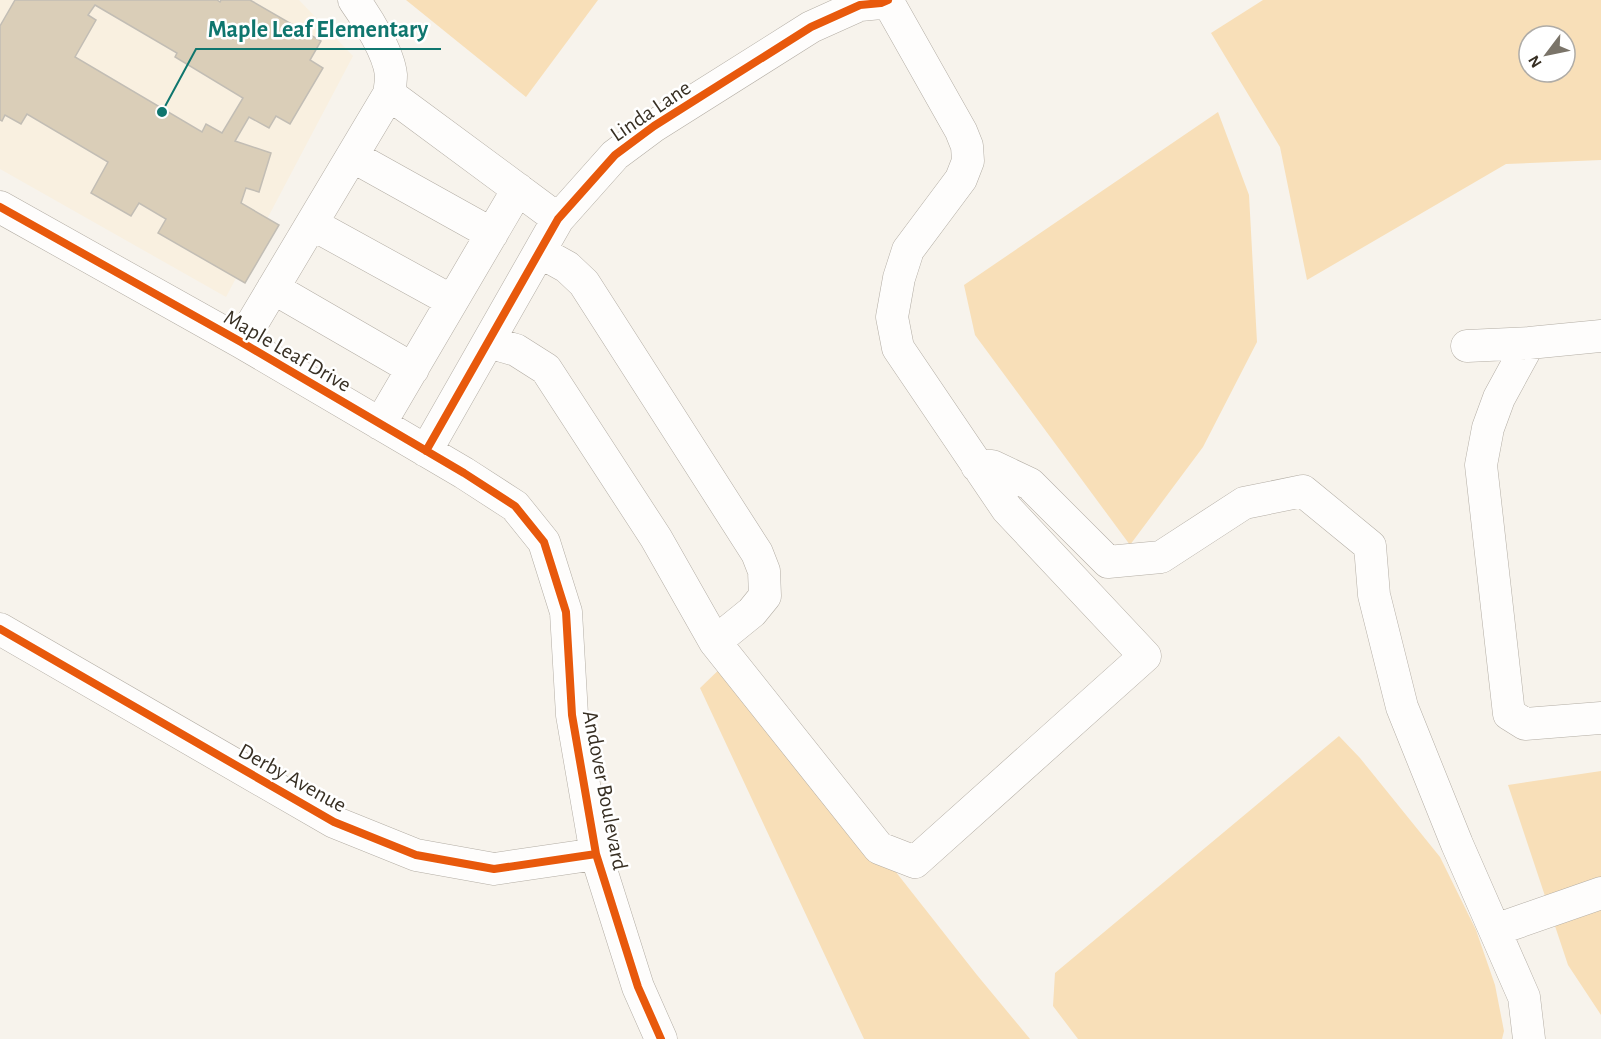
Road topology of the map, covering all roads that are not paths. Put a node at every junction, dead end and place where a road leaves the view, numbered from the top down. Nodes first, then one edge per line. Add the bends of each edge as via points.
1 (354, 0) edge
2 (888, 0) edge
3 (389, 94) junction
4 (352, 156) junction
5 (518, 189) junction
6 (0, 207) edge
7 (558, 219) junction
8 (312, 224) junction
9 (492, 234) junction
10 (540, 252) junction
11 (273, 288) junction
12 (452, 301) junction
13 (1601, 336) edge
14 (241, 342) junction
15 (488, 342) junction
16 (1529, 343) junction
17 (1467, 346) dead end
18 (413, 369) junction
19 (380, 424) junction
20 (426, 451) junction
21 (977, 466) junction
22 (544, 542) joint
23 (0, 629) edge
24 (715, 642) junction
25 (1601, 718) edge
26 (596, 854) junction
27 (1601, 893) edge
28 (1495, 930) junction
29 (662, 1039) edge
30 (1529, 1039) edge

1 - 3 street via 380,43 391,73
2 - 7 street, Linda Lane via 860,5 811,27 654,126 615,155
2 - 21 street via 961,131 968,162 961,179 908,250 892,317 898,348
3 - 4 street
3 - 5 street
4 - 8 street
4 - 9 street
5 - 7 street
5 - 9 street
6 - 14 street, Maple Leaf Drive
7 - 10 street, Linda Lane
8 - 11 street
8 - 12 street
9 - 12 street
10 - 15 street, Linda Lane
10 - 24 street via 567,267 584,283 757,553 764,571 765,596 746,618
11 - 14 street
11 - 18 street
12 - 18 street
13 - 16 street
14 - 19 street, Maple Leaf Drive
15 - 20 street, Linda Lane
15 - 24 street via 516,350 546,369 656,538
16 - 17 street
16 - 25 street via 1499,398 1481,465 1509,714 1525,724
18 - 19 street
19 - 20 street, Maple Leaf Drive
20 - 22 street, Maple Leaf Drive via 515,506
21 - 24 street via 1007,509 1145,656 915,862 879,848
21 - 28 street via 992,466 1030,484 1108,562 1161,557 1244,503 1303,491 1370,546 1374,595 1402,707
22 - 26 street, Andover Boulevard via 566,612 572,715
23 - 26 street, Derby Avenue via 334,822 416,855 494,869
26 - 29 street, Andover Boulevard via 638,987
27 - 28 street
28 - 30 street via 1524,997

